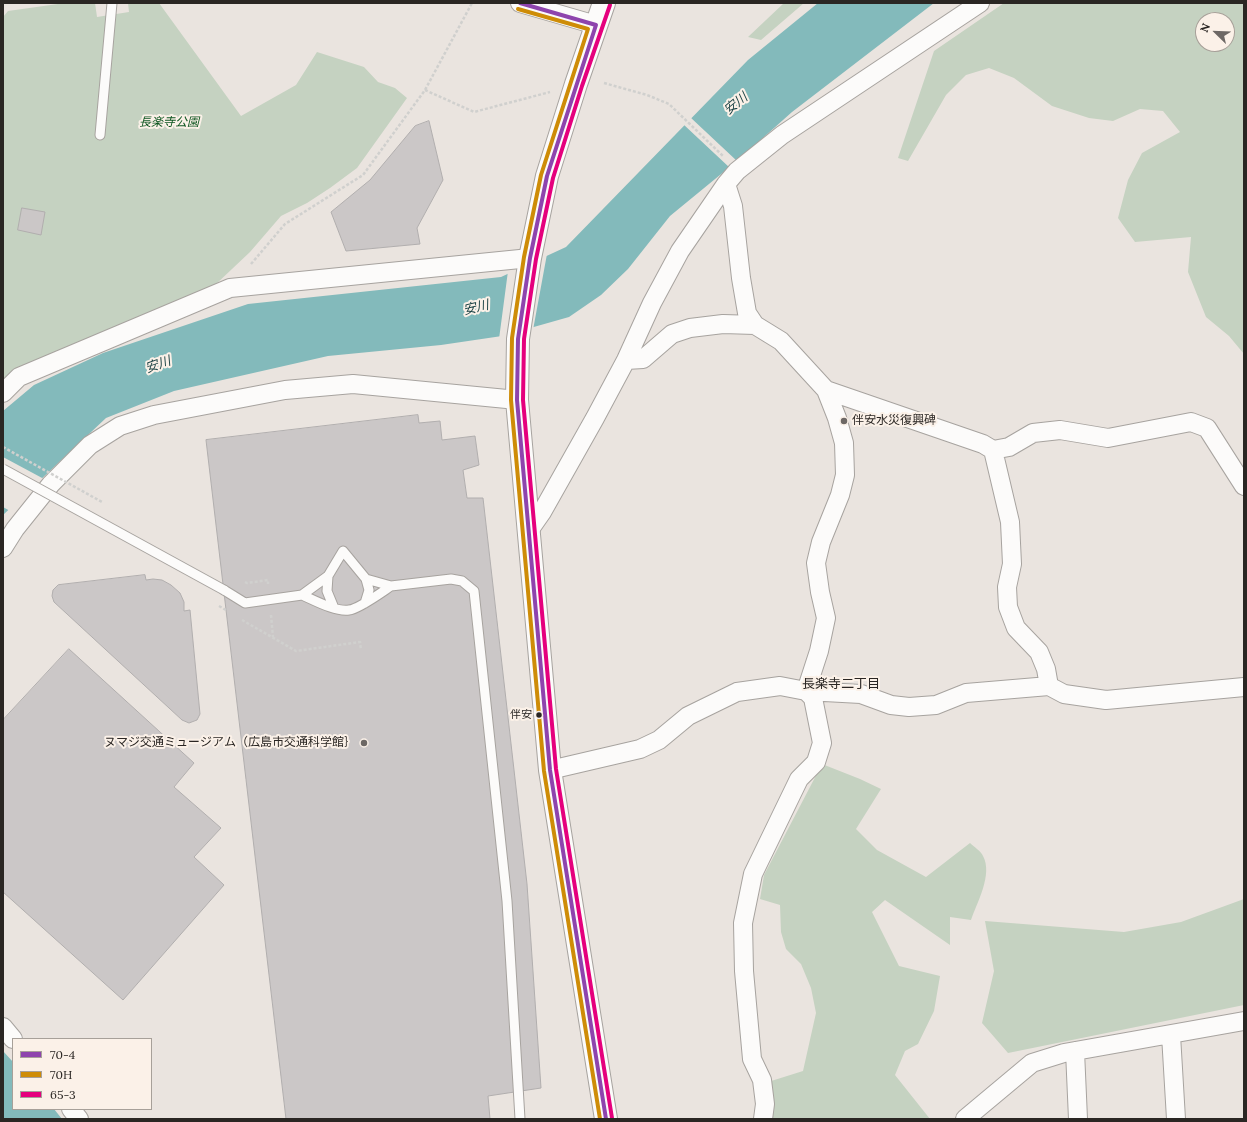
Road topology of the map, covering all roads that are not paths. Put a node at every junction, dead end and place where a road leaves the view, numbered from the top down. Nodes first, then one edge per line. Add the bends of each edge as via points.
1 (112, 3) edge
2 (520, 3) edge
3 (604, 3) edge
4 (980, 3) edge
5 (596, 25) junction
6 (100, 135) dead end
7 (726, 184) junction
8 (530, 258) junction
9 (754, 325) junction
10 (626, 360) junction
11 (826, 390) junction
12 (3, 393) edge
13 (517, 400) junction
14 (993, 450) junction
15 (3, 468) edge
16 (1244, 486) edge
17 (528, 532) junction
18 (3, 548) edge
19 (328, 576) junction
20 (366, 579) junction
21 (392, 586) junction
22 (302, 595) junction
23 (365, 603) junction
24 (334, 608) junction
25 (1050, 686) junction
26 (1244, 687) edge
27 (806, 691) junction
28 (550, 770) junction
29 (1244, 1021) edge
30 (3, 1027) edge
31 (1171, 1035) junction
32 (12, 1038) edge
33 (1075, 1051) junction
34 (72, 1110) edge
35 (79, 1119) edge
36 (520, 1119) edge
37 (606, 1119) edge
38 (763, 1119) edge
39 (965, 1119) edge
40 (1078, 1119) edge
41 (1176, 1119) edge

1 - 6 lane
2 - 5 street
3 - 5 main road
4 - 7 street via 782,135 737,171
5 - 8 main road via 547,176
7 - 9 street via 736,223 736,242 747,313
7 - 10 street via 680,251 652,303
8 - 12 street via 230,288 20,377
8 - 13 main road via 518,339
9 - 10 street via 723,324 690,328 672,334 643,359
9 - 11 street via 781,341
10 - 17 street via 542,512
11 - 14 street via 983,444
11 - 27 street via 844,444 845,475 816,563 826,618
13 - 17 main road
13 - 18 street via 353,384 285,390 154,415 120,426 90,445 51,484
14 - 16 street via 1009,447 1033,433 1060,430 1108,438 1191,422 1207,428
14 - 25 street via 1010,522 1012,564 1007,587 1008,607 1016,628 1039,652
15 - 22 lane, bridge via 245,603
17 - 28 main road
19 - 20 lane via 343,551
19 - 22 lane
19 - 24 lane via 327,591
20 - 21 lane
20 - 23 lane via 369,590
21 - 23 lane
21 - 36 lane via 451,579 462,581 474,591 507,901
22 - 24 lane
23 - 24 lane via 349,610
25 - 26 street via 1064,694 1106,700
25 - 27 street via 966,694 936,705 909,707 891,705 861,694
27 - 28 street via 780,686 736,692 688,716 659,740 640,749
27 - 38 street via 813,698 822,743 816,762 799,778 753,874 743,923 748,1021 752,1059 762,1080 765,1104
28 - 37 main road
29 - 31 street
30 - 32 street
31 - 33 street
31 - 41 street
33 - 39 street via 1032,1063
33 - 40 street
34 - 35 street

